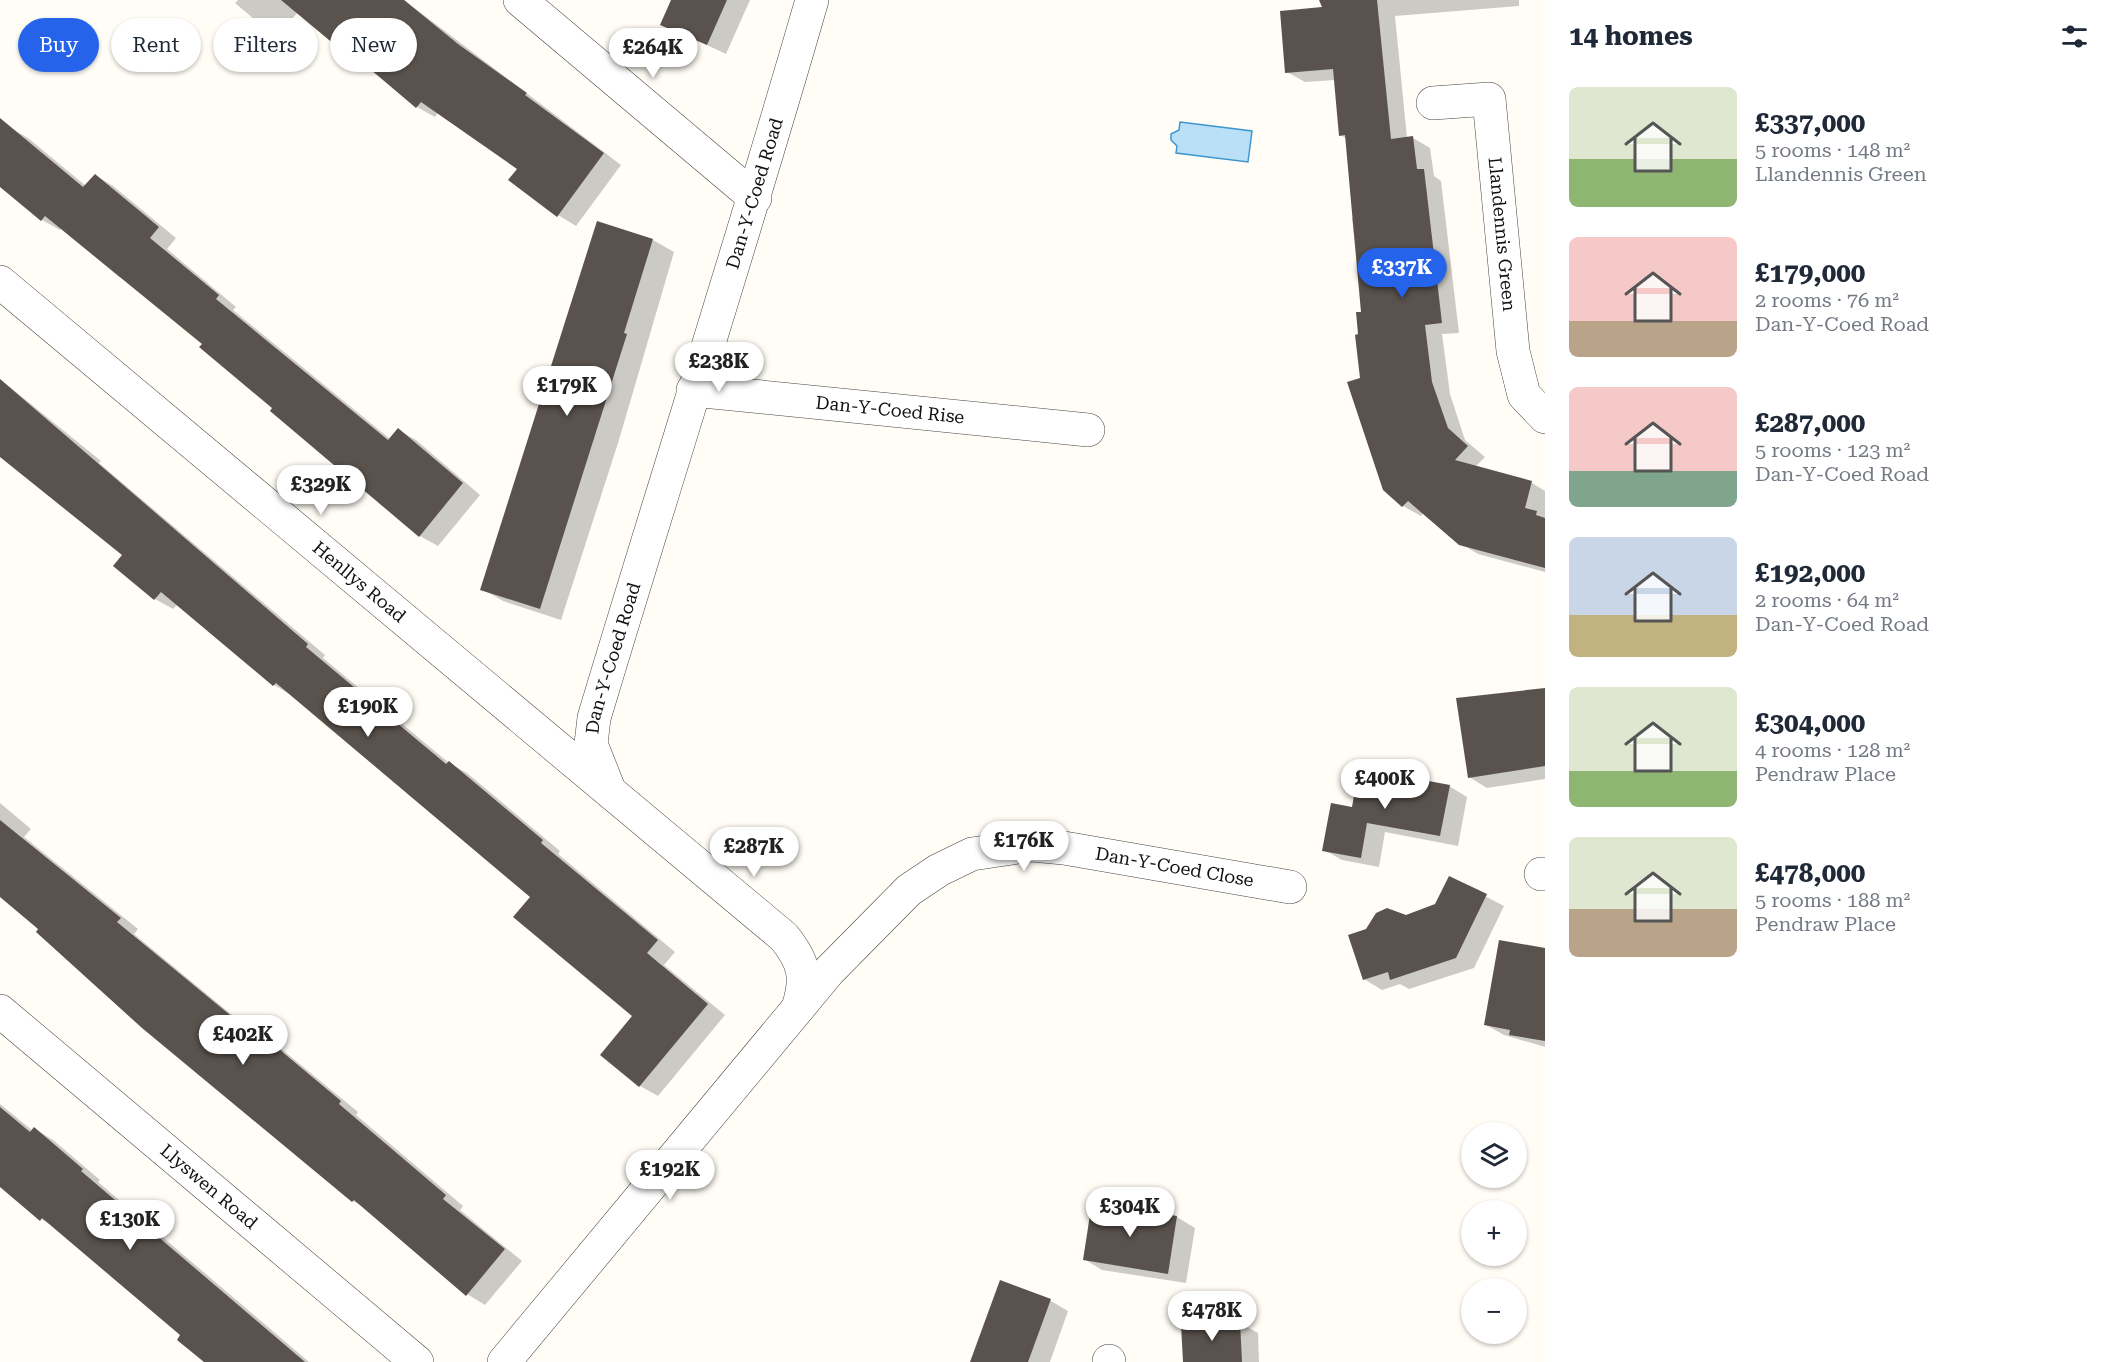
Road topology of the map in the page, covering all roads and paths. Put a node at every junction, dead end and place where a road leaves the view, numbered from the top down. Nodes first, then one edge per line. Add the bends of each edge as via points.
1 (520, 0) edge
2 (812, 0) edge
3 (1433, 103) dead end
4 (755, 198) junction
5 (0, 282) edge
6 (693, 390) junction
7 (1545, 417) edge
8 (1088, 430) dead end
9 (608, 789) junction
10 (1290, 887) dead end
11 (798, 1008) junction
12 (0, 1011) edge
13 (417, 1362) edge
14 (504, 1362) edge

1 - 4 street
2 - 4 street, Dan-Y-Coed Road
3 - 7 street, Llandennis Green via 1489,99 1513,351 1524,395
4 - 6 street, Dan-Y-Coed Road
5 - 9 street, Henllys Road
6 - 8 street, Dan-Y-Coed Rise
6 - 9 street, Dan-Y-Coed Road via 594,718 591,744
9 - 11 street, Dan-Y-Coed Road via 784,937 802,967 805,986
10 - 11 street, Dan-Y-Coed Close via 1064,848 1032,845 972,854 909,890
11 - 14 street, Dan-Y-Coed Road
12 - 13 street, Llyswen Road

